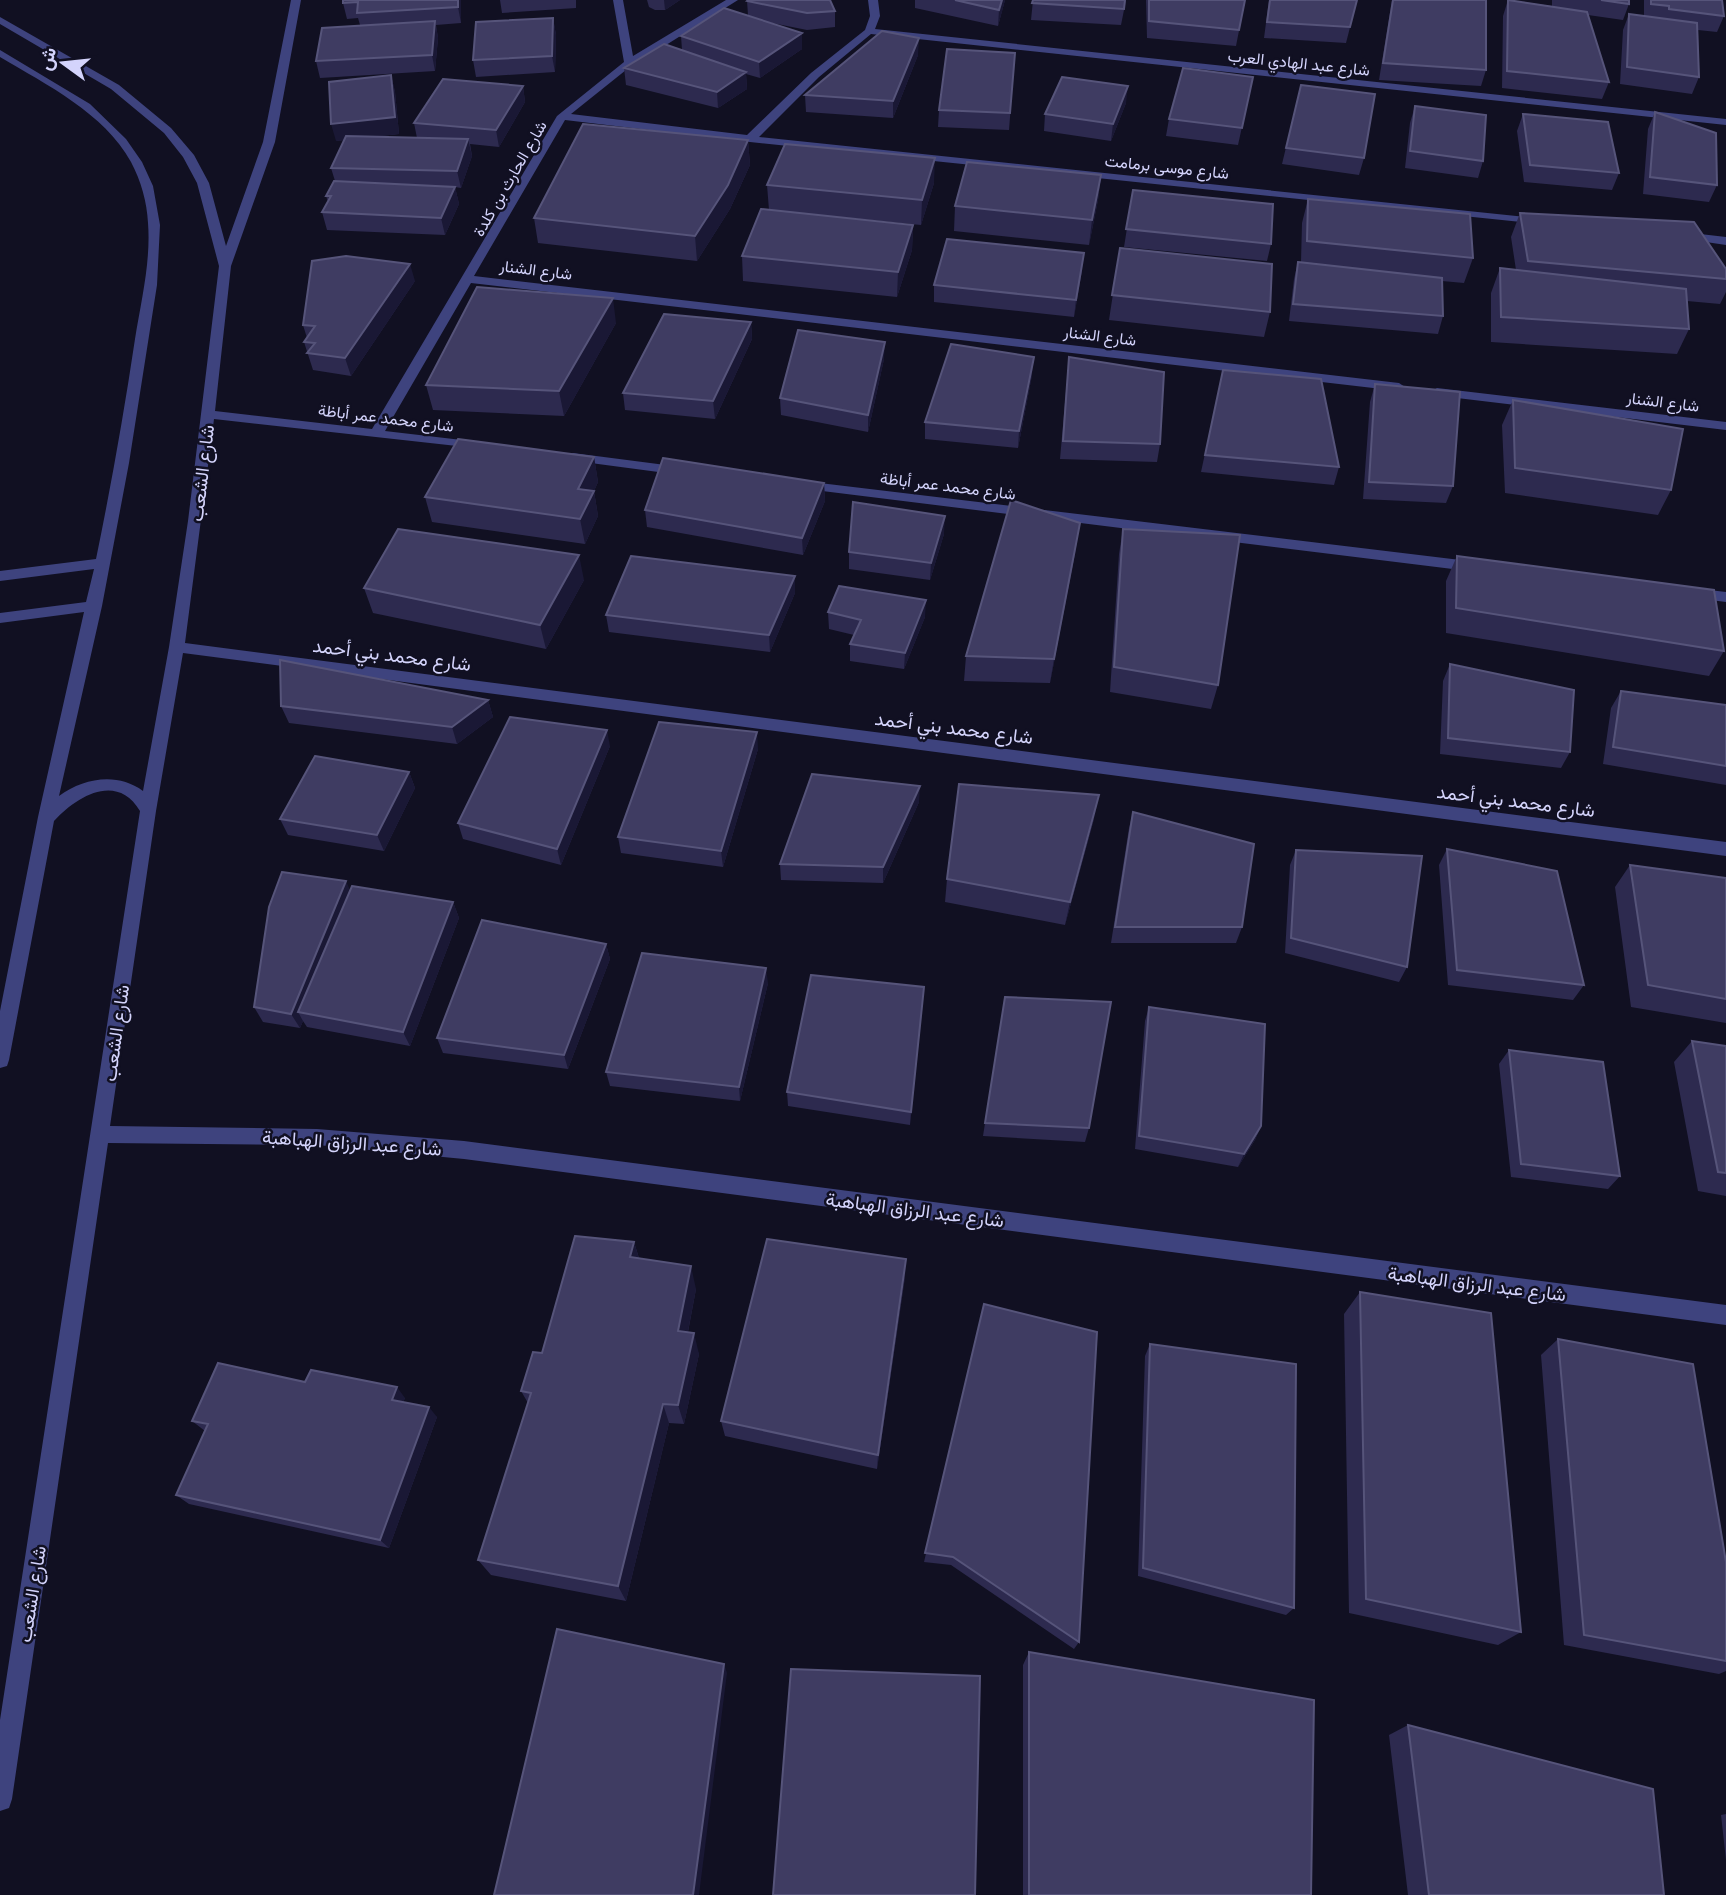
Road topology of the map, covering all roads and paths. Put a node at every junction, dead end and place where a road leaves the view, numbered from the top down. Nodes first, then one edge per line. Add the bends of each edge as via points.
1 (296, 0) edge
2 (618, 0) edge
3 (733, 0) edge
4 (873, 0) edge
5 (0, 20) edge
6 (869, 32) junction
7 (0, 53) edge
8 (629, 61) junction
9 (562, 116) junction
10 (1726, 122) edge
11 (750, 139) junction
12 (1556, 223) edge
13 (1667, 235) edge
14 (1726, 241) edge
15 (225, 266) junction
16 (469, 279) junction
17 (208, 414) junction
18 (1726, 426) edge
19 (376, 434) junction
20 (500, 449) edge
21 (555, 455) edge
22 (693, 472) edge
23 (790, 484) edge
24 (102, 564) junction
25 (1492, 569) edge
26 (0, 576) edge
27 (1671, 591) edge
28 (1726, 597) edge
29 (95, 606) junction
30 (0, 618) edge
31 (177, 647) junction
32 (148, 811) junction
33 (46, 819) junction
34 (1726, 849) edge
35 (0, 1060) edge
36 (101, 1134) junction
37 (1726, 1315) edge
38 (0, 1799) edge

1 - 15 street, شارع الشعب via 269,142
2 - 8 street
3 - 8 street, شارع الحارث بن كلدة
4 - 6 street via 875,16
5 - 15 street, شارع الشعب via 107,83 148,112 180,146 202,181
6 - 10 street, شارع عبد الهادي العرب
6 - 11 street via 815,75
7 - 24 street via 74,95 105,122 130,152 147,186 155,222 133,408
8 - 9 street, شارع الحارث بن كلدة
9 - 11 street, شارع موسى برمامت
9 - 16 street, شارع الحارث بن كلدة
11 - 12 street, شارع موسى برمامت
13 - 14 street
15 - 17 street, شارع الشعب
16 - 18 street, شارع الشنار
16 - 19 street, شارع الحارث بن كلدة
17 - 19 street, شارع محمد عمر أباظة
17 - 31 street, شارع الشعب
19 - 20 street, شارع محمد عمر أباظة
21 - 22 street
23 - 25 street, شارع محمد عمر أباظة
24 - 26 street
24 - 29 street
27 - 28 street
29 - 30 street
29 - 33 street
31 - 32 street, شارع الشعب
31 - 34 street, شارع محمد بني أحمد
32 - 33 street via 134,791 104,785 70,795
32 - 36 street, شارع الشعب
33 - 35 street
36 - 37 street, شارع عبد الرزاق الهباهبة via 317,1137 464,1150
36 - 38 street, شارع الشعب

